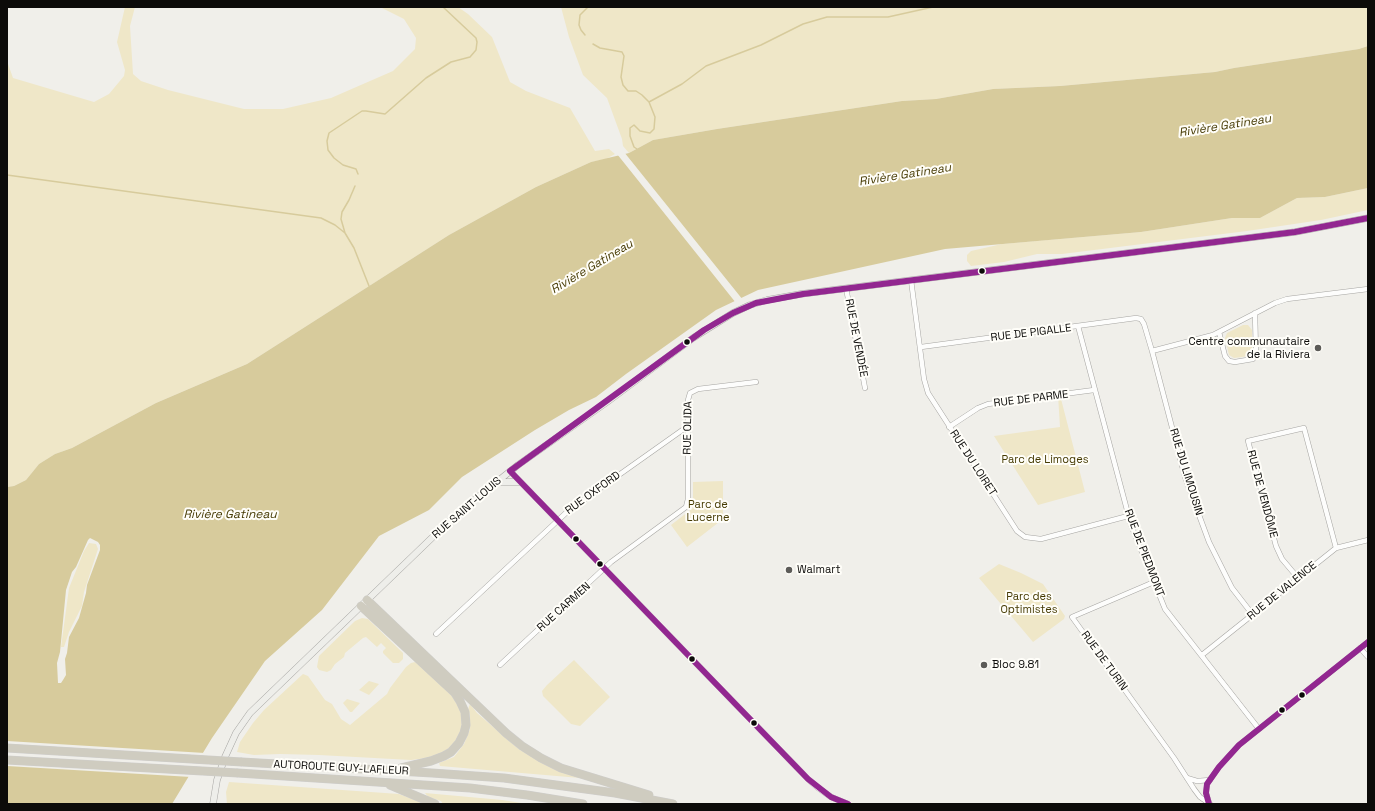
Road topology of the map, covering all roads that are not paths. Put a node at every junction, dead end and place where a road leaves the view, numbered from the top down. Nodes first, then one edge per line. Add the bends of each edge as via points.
1 (1368, 218) edge
2 (911, 280) junction
3 (846, 288) junction
4 (1368, 289) edge
5 (1255, 313) junction
6 (1141, 319) joint
7 (1078, 326) junction
8 (1218, 332) junction
9 (920, 347) junction
10 (1152, 351) junction
11 (756, 382) dead end
12 (865, 388) dead end
13 (1094, 390) junction
14 (688, 426) junction
15 (949, 426) junction
16 (510, 471) junction
17 (497, 482) junction
18 (519, 482) junction
19 (686, 507) joint
20 (1128, 516) junction
21 (557, 521) junction
22 (1368, 540) edge
23 (1336, 548) junction
24 (604, 569) junction
25 (1298, 578) junction
26 (1154, 582) junction
27 (364, 603) junction
28 (1253, 615) junction
29 (436, 634) dead end
30 (1368, 642) edge
31 (1360, 648) junction
32 (1202, 655) junction
33 (1368, 657) edge
34 (500, 665) dead end
35 (1259, 728) junction
36 (7, 748) edge
37 (7, 760) edge
38 (390, 770) junction
39 (1187, 778) junction
40 (1210, 780) junction
41 (382, 782) junction
42 (1209, 803) edge
43 (213, 804) edge
44 (435, 804) edge
45 (583, 804) edge
46 (673, 804) edge
47 (679, 804) edge
48 (848, 804) edge

1 - 2 main road, RUE SAINT-LOUIS via 1284,233
2 - 3 main road, RUE SAINT-LOUIS
2 - 9 street, RUE DU LOIRET
3 - 12 street, RUE DE VENDÉE
3 - 16 main road, RUE SAINT-LOUIS via 767,300 727,316
4 - 5 street via 1287,299
5 - 8 street
5 - 8 street via 1256,353 1253,359 1229,361
6 - 7 street, RUE DE PIGALLE
6 - 10 street, RUE DU LIMOUSIN
7 - 9 street, RUE DE PIGALLE
7 - 13 street, RUE DE PIEDMONT
8 - 10 street
9 - 15 street, RUE DU LOIRET via 928,393
10 - 28 street, RUE DU LIMOUSIN via 1183,470 1209,542 1232,588
11 - 14 street, RUE OLIDA via 693,390 688,396
13 - 15 street, RUE DE PARME via 988,404
13 - 20 street, RUE DE PIEDMONT
14 - 19 street, RUE OLIDA
14 - 21 street, RUE OXFORD via 577,504
15 - 20 street, RUE DU LOIRET via 1013,526 1025,537 1036,540 1048,538
16 - 17 main road, RUE SAINT-LOUIS
16 - 18 street
17 - 18 main road
17 - 27 main road, RUE SAINT-LOUIS via 458,514
18 - 21 street
19 - 24 street, RUE CARMEN
20 - 26 street, RUE DE PIEDMONT
21 - 24 street
21 - 29 street, RUE OXFORD
22 - 23 street, RUE DE VALENCE
23 - 25 street, RUE DE VALENCE
23 - 25 street, RUE DE VENDÔME via 1304,428 1248,440 1276,546 1282,559
24 - 34 street, RUE CARMEN
24 - 48 street via 808,779 831,797
25 - 28 street, RUE DE VALENCE
26 - 32 street, RUE DE PIEDMONT via 1168,612
26 - 39 street, RUE DE TURIN via 1072,617
27 - 38 highway via 455,693 465,712 464,733 451,752 431,762
27 - 43 main road, RUE SAINT-LOUIS via 248,717 236,733 225,757 217,780
27 - 47 highway via 522,746 567,770
28 - 32 street, RUE DE VALENCE
30 - 31 street
31 - 33 street
31 - 35 street
32 - 35 street, RUE DE PIEDMONT
35 - 40 street via 1239,745
36 - 38 highway, AUTOROUTE GUY-LAFLEUR, bridge
37 - 41 highway, AUTOROUTE GUY-LAFLEUR, bridge
38 - 46 highway, AUTOROUTE GUY-LAFLEUR via 528,781
39 - 40 street via 1197,781
39 - 42 street, RUE DE TURIN via 1200,797
40 - 42 street via 1206,788
41 - 44 highway
41 - 45 highway, AUTOROUTE GUY-LAFLEUR via 490,790

